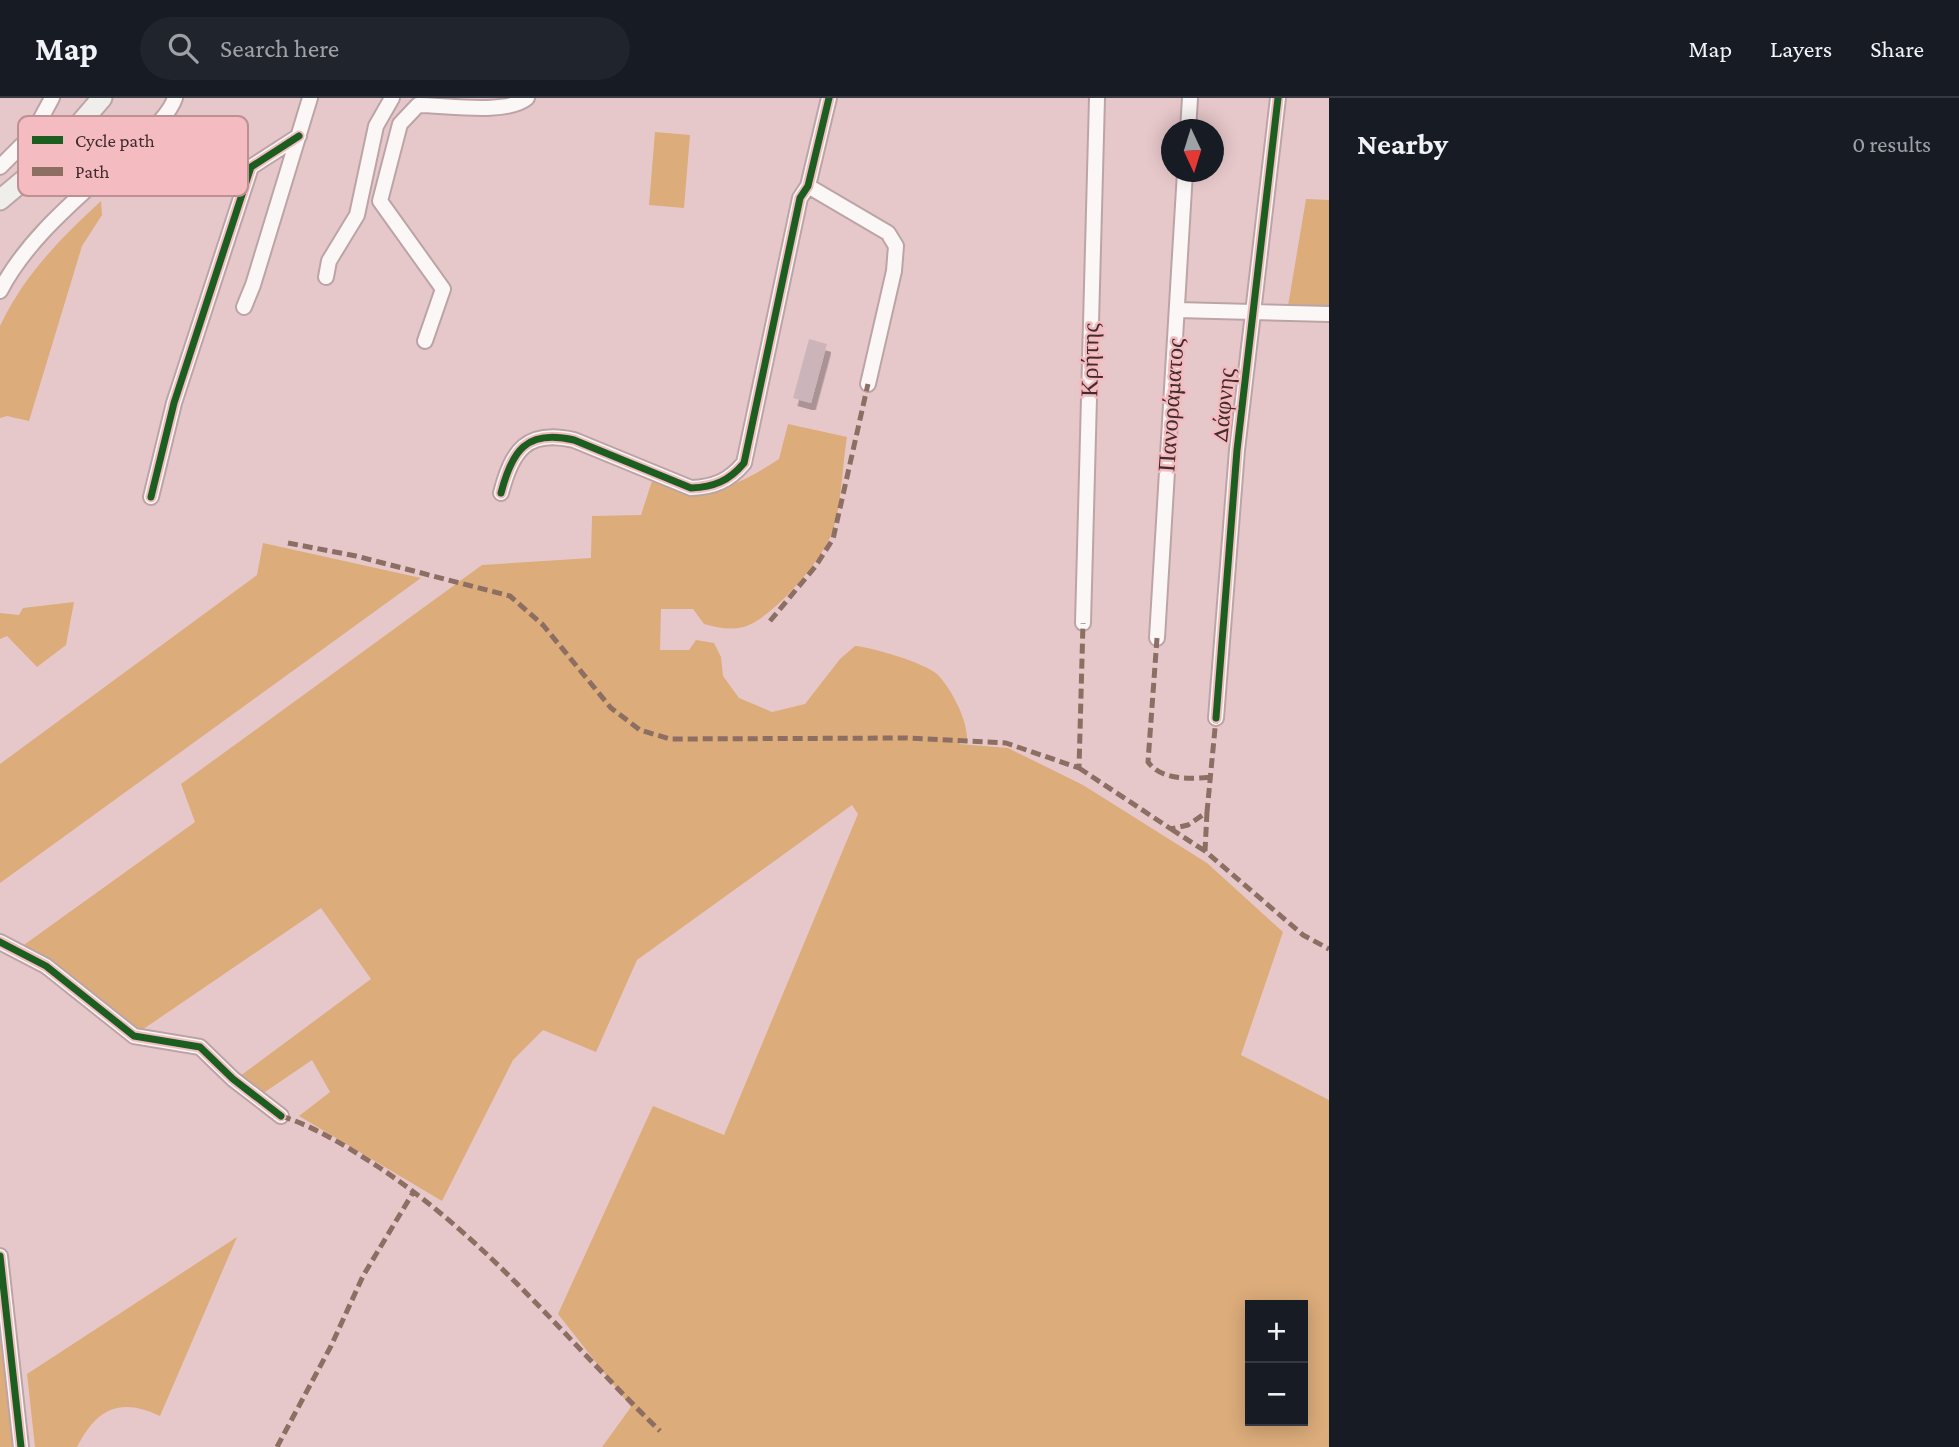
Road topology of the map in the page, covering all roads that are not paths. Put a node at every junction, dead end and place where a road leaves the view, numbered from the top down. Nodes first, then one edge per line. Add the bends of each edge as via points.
1 (52, 98) edge
2 (102, 98) edge
3 (310, 98) edge
4 (392, 98) edge
5 (527, 98) edge
6 (829, 98) edge
7 (1097, 98) edge
8 (1190, 98) edge
9 (1278, 98) edge
10 (174, 100) edge
11 (43, 116) edge
12 (87, 116) edge
13 (163, 116) edge
14 (1189, 119) edge
15 (299, 136) junction
16 (18, 150) edge
17 (0, 167) edge
18 (248, 176) edge
19 (1184, 182) edge
20 (18, 184) edge
21 (808, 186) junction
22 (81, 196) edge
23 (242, 196) edge
24 (0, 200) edge
25 (326, 277) dead end
26 (0, 291) edge
27 (244, 307) dead end
28 (1177, 310) junction
29 (1252, 312) junction
30 (1329, 314) edge
31 (425, 341) dead end
32 (868, 384) dead end
33 (501, 494) dead end
34 (151, 497) dead end
35 (1083, 623) dead end
36 (1157, 638) dead end
37 (1216, 718) dead end
38 (0, 942) edge
39 (281, 1116) dead end
40 (0, 1256) edge
41 (21, 1447) edge

1 - 11 street
2 - 12 main road
3 - 15 street
4 - 25 street via 376,126 357,215 329,261
5 - 31 street via 520,104 495,107 418,105 400,124 380,201 443,289
6 - 21 street
7 - 35 street, Κρήτης
8 - 14 street
9 - 29 street, Δάφνης
10 - 13 street
15 - 18 street via 251,167
15 - 27 street
16 - 17 street
19 - 28 street, Πανοράματος
20 - 24 main road
21 - 32 street via 888,233 896,246
21 - 33 street via 800,198 744,463 734,476 711,487 691,488 554,436 517,451
22 - 26 street via 12,267
23 - 34 street via 174,403
28 - 29 street
28 - 36 street, Πανοράματος
29 - 30 street
29 - 37 street, Δάφνης
38 - 39 street via 46,966 134,1036 200,1047
40 - 41 street

